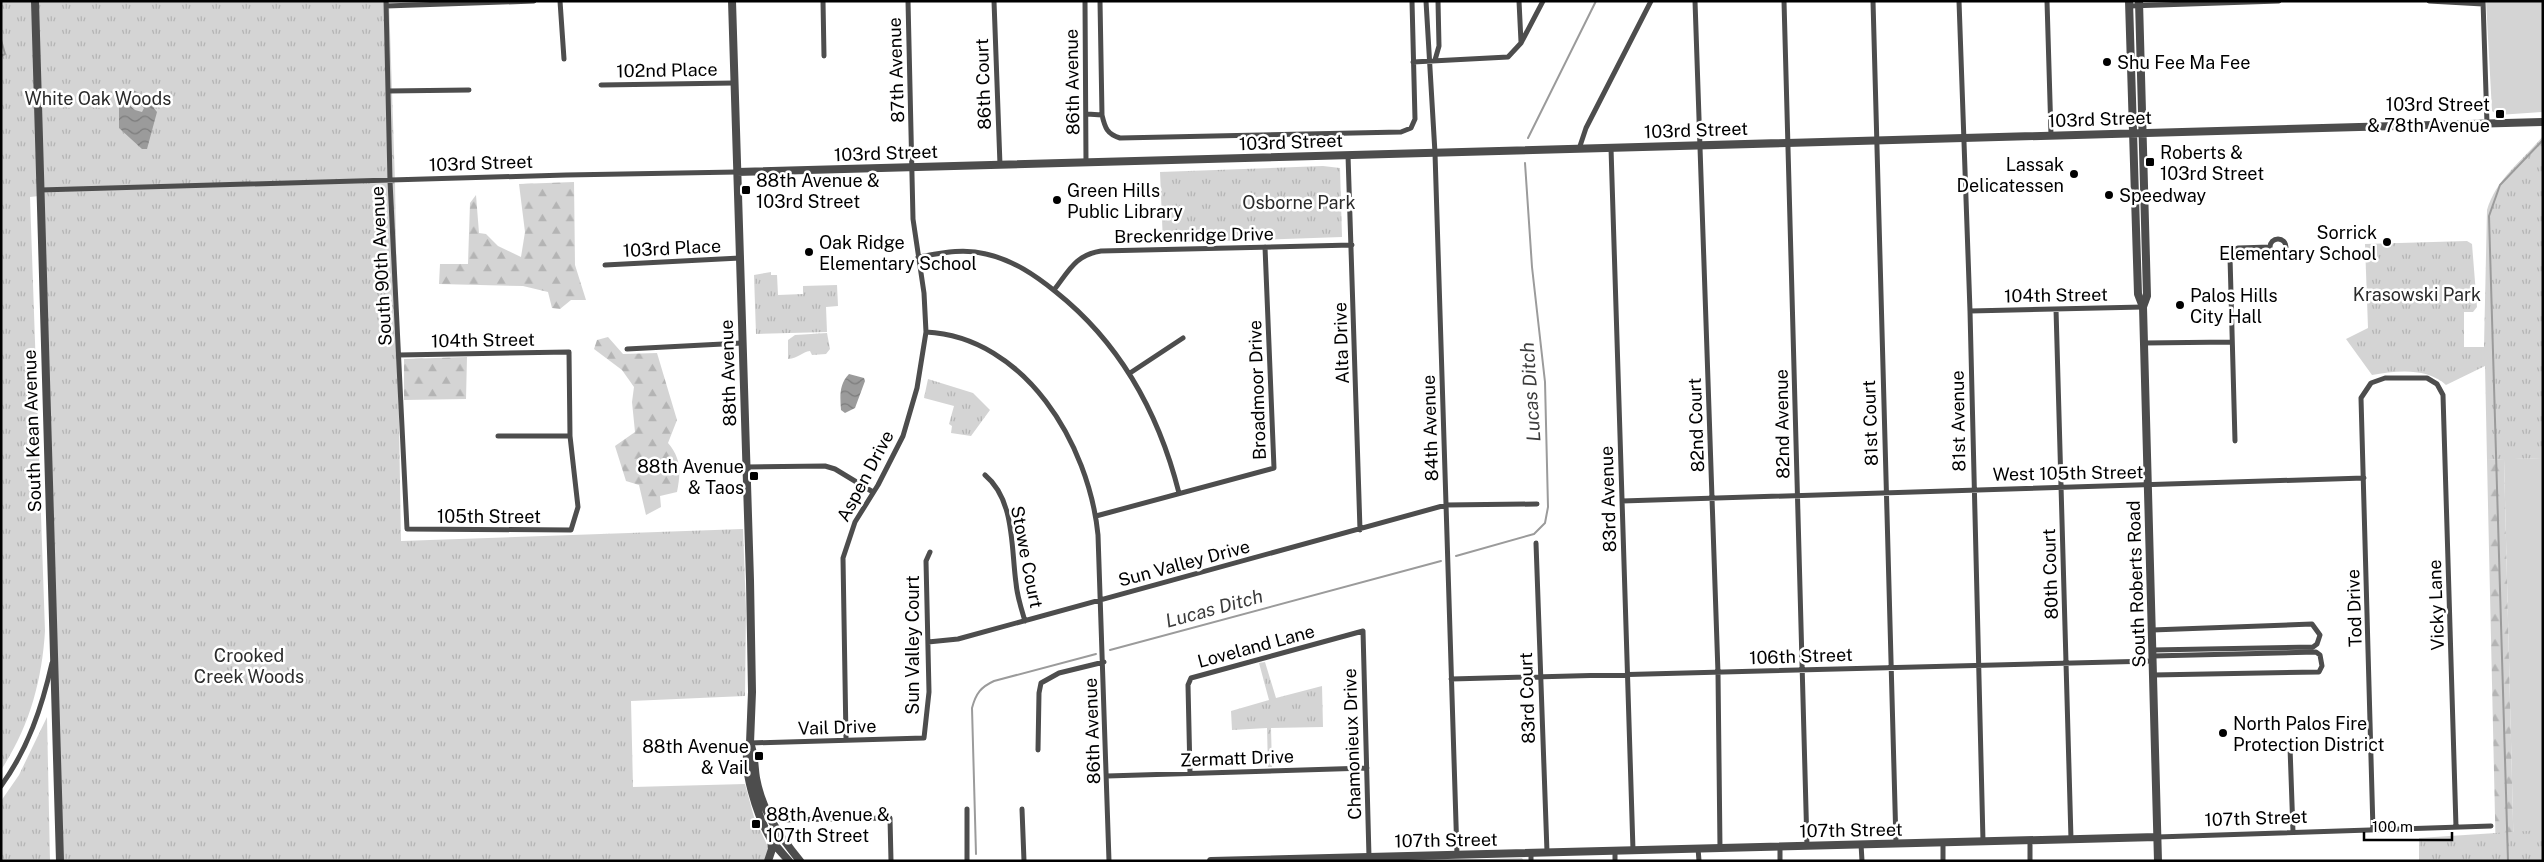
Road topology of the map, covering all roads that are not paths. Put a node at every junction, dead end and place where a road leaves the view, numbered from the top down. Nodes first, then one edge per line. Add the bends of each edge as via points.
1 (34, 1) edge
2 (534, 1) edge
3 (560, 1) edge
4 (732, 1) edge
5 (822, 1) edge
6 (908, 1) edge
7 (994, 1) edge
8 (1085, 1) edge
9 (1100, 1) edge
10 (1412, 1) edge
11 (1426, 1) edge
12 (1438, 1) edge
13 (1519, 1) edge
14 (1544, 1) edge
15 (1650, 1) edge
16 (1695, 1) edge
17 (1784, 1) edge
18 (1873, 1) edge
19 (1959, 1) edge
20 (2047, 1) edge
21 (2279, 1) edge
22 (2428, 1) edge
23 (386, 3) edge
24 (2139, 3) edge
25 (2483, 3) edge
26 (2129, 4) edge
27 (1521, 43) junction
28 (824, 56) dead end
29 (564, 59) dead end
30 (1434, 60) junction
31 (1428, 61) junction
32 (1413, 62) junction
33 (734, 83) junction
34 (601, 85) dead end
35 (470, 90) dead end
36 (388, 91) junction
37 (1087, 114) junction
38 (1102, 115) junction
39 (2543, 122) edge
40 (2487, 124) junction
41 (2143, 132) junction
42 (2132, 133) junction
43 (2051, 135) junction
44 (1963, 138) junction
45 (1876, 140) junction
46 (1789, 142) junction
47 (1699, 145) junction
48 (1579, 148) junction
49 (1611, 148) junction
50 (1435, 153) junction
51 (1348, 155) junction
52 (1086, 162) junction
53 (1000, 165) junction
54 (912, 168) junction
55 (737, 172) junction
56 (390, 181) junction
57 (40, 190) junction
58 (1352, 245) junction
59 (1265, 247) junction
60 (2270, 247) dead end
61 (918, 257) junction
62 (740, 258) junction
63 (605, 265) dead end
64 (1054, 290) junction
65 (2143, 307) junction
66 (2056, 309) junction
67 (1970, 311) junction
68 (926, 332) junction
69 (1183, 338) dead end
70 (2232, 342) junction
71 (742, 343) junction
72 (2144, 343) junction
73 (627, 349) dead end
74 (398, 355) junction
75 (1130, 373) junction
76 (2367, 387) joint
77 (498, 436) dead end
78 (570, 436) junction
79 (2235, 440) dead end
80 (746, 467) junction
81 (985, 475) dead end
82 (2364, 478) junction
83 (2148, 485) junction
84 (2061, 488) junction
85 (1973, 489) junction
86 (873, 492) junction
87 (1885, 492) junction
88 (1179, 493) junction
89 (1798, 494) junction
90 (1712, 498) junction
91 (1622, 501) junction
92 (1537, 504) dead end
93 (1446, 505) junction
94 (1096, 516) junction
95 (406, 529) joint
96 (1360, 530) junction
97 (1536, 543) dead end
98 (930, 552) dead end
99 (1101, 600) junction
100 (1025, 621) junction
101 (2152, 630) junction
102 (1363, 631) joint
103 (928, 642) junction
104 (54, 655) junction
105 (2152, 656) junction
106 (1104, 662) junction
107 (2066, 663) junction
108 (1978, 664) junction
109 (1891, 667) junction
110 (1801, 671) junction
111 (1718, 673) junction
112 (1627, 675) junction
113 (2153, 675) junction
114 (1539, 677) junction
115 (1451, 679) junction
116 (924, 738) joint
117 (846, 740) junction
118 (750, 743) junction
119 (2290, 747) dead end
120 (1038, 750) dead end
121 (1367, 768) junction
122 (1190, 773) junction
123 (1108, 776) junction
124 (1, 786) edge
125 (967, 809) dead end
126 (1022, 809) dead end
127 (780, 820) dead end
128 (2491, 826) dead end
129 (2456, 827) junction
130 (2373, 830) junction
131 (2293, 832) junction
132 (2157, 837) junction
133 (770, 838) junction
134 (2071, 839) junction
135 (2030, 840) junction
136 (1983, 841) junction
137 (1942, 842) junction
138 (1896, 843) junction
139 (1861, 844) junction
140 (1780, 846) junction
141 (1807, 846) junction
142 (1698, 848) junction
143 (1720, 848) junction
144 (1633, 850) junction
145 (1615, 851) junction
146 (1546, 852) junction
147 (1457, 854) junction
148 (1369, 857) junction
149 (1531, 857) edge
150 (60, 861) edge
151 (768, 861) edge
152 (788, 861) edge
153 (800, 861) edge
154 (891, 861) edge
155 (968, 861) edge
156 (1024, 861) edge
157 (1109, 861) edge
158 (1212, 861) edge
159 (1616, 861) edge
160 (1699, 861) edge
161 (1780, 861) edge
162 (1862, 861) edge
163 (1943, 861) edge
164 (2030, 861) edge
165 (2158, 861) edge

1 - 57 street, South Kean Avenue
2 - 23 street
3 - 29 street
4 - 33 street, 88th Avenue
5 - 28 street
6 - 54 street, 87th Avenue
7 - 53 street, 86th Court
8 - 37 street, 86th Avenue
9 - 38 street
10 - 32 street
11 - 31 street, 84th Avenue
12 - 30 street via 1439,46
13 - 27 street
14 - 27 street
15 - 48 street
16 - 47 street, 82nd Court
17 - 46 street, 82nd Avenue
18 - 45 street, 81st Court
19 - 44 street, 81st Avenue
20 - 43 street
21 - 24 street
22 - 25 street
23 - 36 street, South 90th Avenue
24 - 26 street
24 - 41 street, South Roberts Road
25 - 40 street
26 - 42 street, South Roberts Road
27 - 30 street via 1508,58
30 - 31 street
31 - 32 street
31 - 50 street, 84th Avenue
32 - 38 street via 1415,119 1411,128 1401,132 1120,138 1110,135 1105,129
33 - 34 street, 102nd Place
33 - 55 street, 88th Avenue
35 - 36 street
36 - 56 street, South 90th Avenue
37 - 38 street
37 - 52 street, 86th Avenue
39 - 40 street, 103rd Street
40 - 41 street, 103rd Street
41 - 42 street, 103rd Street
41 - 65 street, South Roberts Road via 2147,296
42 - 43 street, 103rd Street
42 - 65 street, South Roberts Road via 2138,294
43 - 44 street, 103rd Street
44 - 45 street, 103rd Street
44 - 67 street, 81st Avenue
45 - 46 street, 103rd Street
45 - 87 street, 81st Court
46 - 47 street, 103rd Street
46 - 89 street, 82nd Avenue
47 - 49 street, 103rd Street
47 - 90 street, 82nd Court
48 - 49 street, 103rd Street
48 - 50 street, 103rd Street
49 - 91 street, 83rd Avenue
50 - 51 street, 103rd Street
50 - 93 street, 84th Avenue
51 - 52 street, 103rd Street
51 - 58 street, Alta Drive
52 - 53 street, 103rd Street
53 - 54 street, 103rd Street
54 - 55 street, 103rd Street
54 - 61 street, Aspen Drive via 913,227
55 - 56 street, 103rd Street
55 - 62 street, 88th Avenue
56 - 57 street, 103rd Street
56 - 74 street, South 90th Avenue
57 - 104 street, South Kean Avenue
58 - 59 street, Breckenridge Drive
58 - 96 street, Alta Drive
59 - 64 street, Breckenridge Drive via 1087,253 1077,260
59 - 88 street, Broadmoor Drive via 1274,468
60 - 70 street via 2238,248 2231,252
61 - 64 street via 958,251 986,254 1025,269
61 - 68 street, Aspen Drive
62 - 63 street, 103rd Place
62 - 71 street, 88th Avenue
64 - 75 street via 1100,332
65 - 66 street, 104th Street
65 - 72 street, South Roberts Road
66 - 67 street, 104th Street
66 - 84 street, 80th Court
67 - 85 street, 81st Avenue
68 - 86 street, Aspen Drive via 914,402 895,454
68 - 94 street, 86th Avenue via 958,336 990,350 1039,393 1075,452
69 - 75 street
70 - 72 street
70 - 79 street
71 - 73 street
71 - 80 street, 88th Avenue
72 - 83 street, South Roberts Road
74 - 78 street, 104th Street via 569,352
74 - 95 street, South 90th Avenue
75 - 88 street via 1160,431
76 - 82 street, Tod Drive via 2362,398
76 - 129 street, Vicky Lane via 2385,378 2420,377 2437,384 2444,401
77 - 78 street
78 - 95 street, 105th Street via 578,507 571,530
80 - 86 street via 825,466
80 - 118 street, 88th Avenue via 752,692
81 - 100 street, Stowe Court via 994,482 1008,516 1016,583
82 - 83 street, West 105th Street
82 - 130 street, Tod Drive
83 - 84 street, West 105th Street
83 - 101 street, South Roberts Road
84 - 85 street, West 105th Street
84 - 107 street, 80th Court
85 - 87 street, West 105th Street
85 - 108 street, 81st Avenue
86 - 117 street, Aspen Drive via 850,534 842,567
87 - 89 street, West 105th Street
87 - 109 street, 81st Court
88 - 94 street, Broadmoor Drive
89 - 90 street, West 105th Street
89 - 110 street, 82nd Avenue
90 - 91 street, West 105th Street
90 - 111 street, 82nd Court
91 - 112 street, 83rd Avenue
92 - 93 street
93 - 96 street, Sun Valley Drive
93 - 115 street, 84th Avenue
94 - 99 street, 86th Avenue
96 - 99 street, Sun Valley Drive
97 - 114 street, 83rd Court
98 - 103 street, Sun Valley Court via 926,561
99 - 100 street, Sun Valley Drive
99 - 106 street, 86th Avenue
100 - 103 street, Sun Valley Drive via 958,639
101 - 105 street, South Roberts Road
101 - 105 street via 2312,624 2320,635 2313,648
102 - 121 street, Chamonieux Drive
102 - 122 street, Loveland Lane via 1192,678 1188,685
103 - 116 street, Sun Valley Court via 929,692
104 - 124 street via 32,730 20,758
104 - 150 street, South Kean Avenue
105 - 107 street, 106th Street
105 - 113 street, South Roberts Road
105 - 113 street via 2316,652 2322,666 2318,672
106 - 120 street via 1059,673 1041,683
106 - 123 street, 86th Avenue
107 - 108 street, 106th Street
107 - 134 street, 80th Court
108 - 109 street, 106th Street
108 - 136 street, 81st Avenue
109 - 110 street, 106th Street
109 - 138 street, 81st Court
110 - 111 street, 106th Street
110 - 141 street, 82nd Avenue
111 - 112 street, 106th Street
111 - 143 street, 82nd Court
112 - 114 street, 106th Street
112 - 144 street, 83rd Avenue
113 - 132 street, South Roberts Road
114 - 115 street, 106th Street
114 - 146 street, 83rd Court
115 - 147 street, 84th Avenue
116 - 117 street, Vail Drive
117 - 118 street, Vail Drive
118 - 133 street, 88th Avenue via 746,751 748,778
118 - 153 street, 88th Avenue via 764,808
119 - 131 street
121 - 122 street, Zermatt Drive
121 - 148 street, Chamonieux Drive
122 - 123 street, Zermatt Drive
123 - 157 street, 86th Avenue
125 - 155 street
126 - 156 street
127 - 154 street via 890,818
128 - 129 street, 107th Street
129 - 130 street, 107th Street
130 - 131 street, 107th Street
131 - 132 street, 107th Street
132 - 134 street, 107th Street
132 - 165 street, South Roberts Road
133 - 151 street via 772,849
133 - 152 street, 88th Avenue
134 - 135 street, 107th Street
135 - 136 street, 107th Street
135 - 164 street
136 - 137 street, 107th Street
137 - 138 street, 107th Street
137 - 163 street
138 - 139 street, 107th Street
139 - 141 street, 107th Street
139 - 162 street
140 - 141 street, 107th Street
140 - 143 street, 107th Street
140 - 161 street
142 - 143 street, 107th Street
142 - 144 street, 107th Street
142 - 160 street
144 - 145 street, 107th Street
145 - 146 street, 107th Street
145 - 159 street
146 - 149 street, 107th Street
147 - 148 street, 107th Street
147 - 149 street, 107th Street
148 - 158 street, 107th Street

